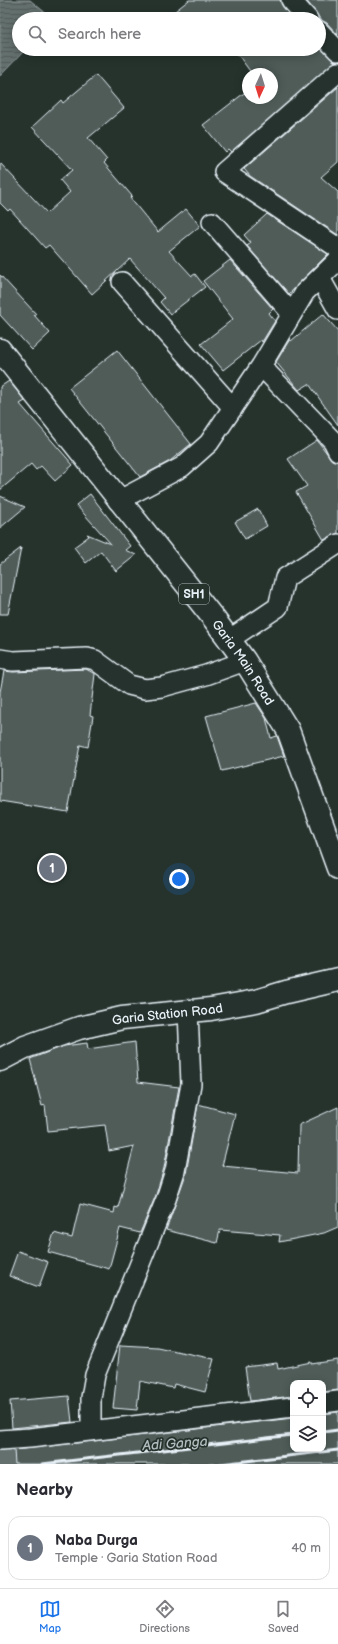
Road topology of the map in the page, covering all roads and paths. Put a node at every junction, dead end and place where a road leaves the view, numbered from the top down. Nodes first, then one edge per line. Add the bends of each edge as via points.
1 (291, 0) edge
2 (302, 12) edge
3 (326, 38) edge
4 (338, 51) edge
5 (338, 72) edge
6 (212, 222) dead end
7 (338, 248) edge
8 (338, 260) edge
9 (320, 278) junction
10 (122, 282) dead end
11 (338, 310) edge
12 (292, 314) junction
13 (0, 350) edge
14 (261, 366) junction
15 (233, 408) junction
16 (336, 443) edge
17 (118, 501) junction
18 (338, 544) edge
19 (230, 639) junction
20 (0, 659) edge
21 (245, 661) junction
22 (338, 868) edge
23 (338, 980) edge
24 (188, 1011) junction
25 (0, 1060) edge
26 (338, 1401) edge
27 (326, 1403) edge
28 (290, 1407) edge
29 (91, 1431) junction
30 (0, 1440) edge

1 - 2 street
3 - 4 street
5 - 7 street via 224,172
6 - 12 street
8 - 9 street
9 - 11 street
9 - 12 street via 305,292
10 - 15 street
12 - 14 street
13 - 17 main road, Garia Main Road / SH1
14 - 15 street
14 - 16 street
15 - 17 street via 209,443 182,467
17 - 19 main road, Garia Main Road / SH1
18 - 19 street via 285,578 278,607
19 - 21 main road, Garia Main Road / SH1
20 - 21 street via 13,661 87,658 95,660 129,685 145,689 206,675
21 - 22 main road, Garia Main Road / SH1 via 288,730
23 - 24 main road, Garia Station Road via 256,1001 211,1010
24 - 25 main road, Garia Station Road via 122,1018 79,1028 25,1047
24 - 29 street via 191,1084 175,1171 95,1375 91,1398
26 - 27 street
28 - 29 street
29 - 30 street

